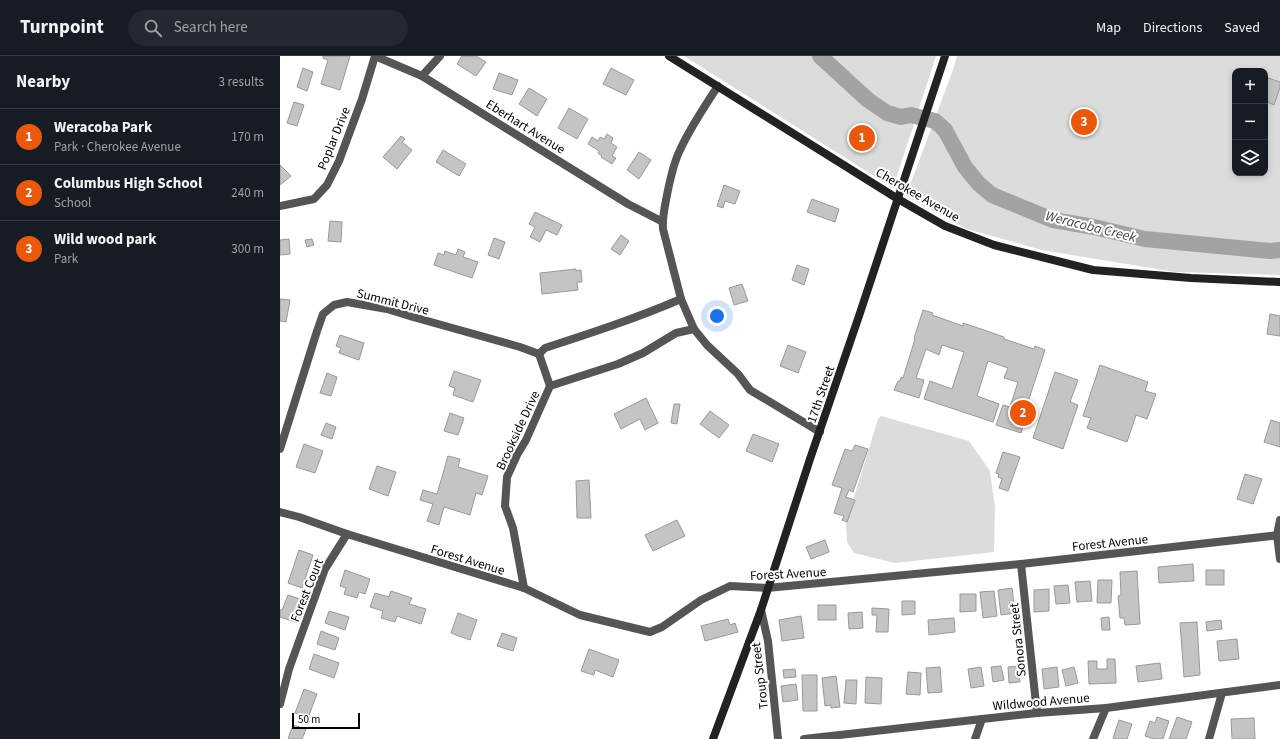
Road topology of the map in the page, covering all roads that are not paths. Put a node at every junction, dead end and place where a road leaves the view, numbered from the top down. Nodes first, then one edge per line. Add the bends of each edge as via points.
1 (375, 56) edge
2 (440, 56) edge
3 (668, 56) edge
4 (945, 56) edge
5 (422, 76) junction
6 (718, 86) junction
7 (898, 198) junction
8 (284, 205) edge
9 (663, 222) junction
10 (1280, 282) edge
11 (681, 298) junction
12 (694, 329) junction
13 (539, 354) junction
14 (550, 386) junction
15 (820, 432) junction
16 (280, 449) edge
17 (280, 512) edge
18 (1280, 520) edge
19 (347, 534) junction
20 (1279, 535) edge
21 (1280, 559) edge
22 (1021, 564) junction
23 (524, 588) junction
24 (767, 588) junction
25 (761, 610) junction
26 (1280, 685) edge
27 (1222, 693) junction
28 (280, 704) edge
29 (1106, 708) junction
30 (1037, 713) junction
31 (982, 719) junction
32 (713, 739) edge
33 (778, 739) edge
34 (804, 739) edge
35 (975, 739) edge
36 (1093, 739) edge
37 (1209, 739) edge

1 - 5 street, Eberhart Avenue
1 - 8 street, Poplar Drive via 339,161 327,185 314,199
2 - 5 street
3 - 6 street, Cherokee Avenue
4 - 7 street, 17th Street
5 - 9 street, Eberhart Avenue via 628,204
6 - 7 street, Cherokee Avenue
6 - 9 street via 679,151
7 - 10 street, Cherokee Avenue via 945,226 994,245 1093,270
7 - 15 street, 17th Street
9 - 11 street
11 - 12 street
11 - 13 street via 607,328 545,348
12 - 14 street, Brookside Drive via 676,334 618,364
12 - 15 street via 750,390
13 - 14 street
13 - 16 street, Summit Drive via 387,309 347,302 334,305 324,314 319,326
14 - 23 street, Brookside Drive via 507,477 505,506 513,528
15 - 24 street, 17th Street
17 - 19 street, Forest Avenue
18 - 20 street
19 - 23 street, Forest Avenue
19 - 28 street, Forest Court via 325,569 289,669
20 - 21 street
20 - 22 street, Forest Avenue
22 - 24 street, Forest Avenue
22 - 30 street, Sonora Street
23 - 24 street, Forest Avenue via 580,615 650,632 662,627 701,600 730,586
24 - 25 street, 17th Street
25 - 32 street, 17th Street
25 - 33 street, Troup Street via 768,641
26 - 27 street, Wildwood Avenue
27 - 29 street, Wildwood Avenue
27 - 37 street
29 - 30 street, Wildwood Avenue
29 - 36 street
30 - 31 street, Wildwood Avenue
31 - 34 street, Wildwood Avenue
31 - 35 street

